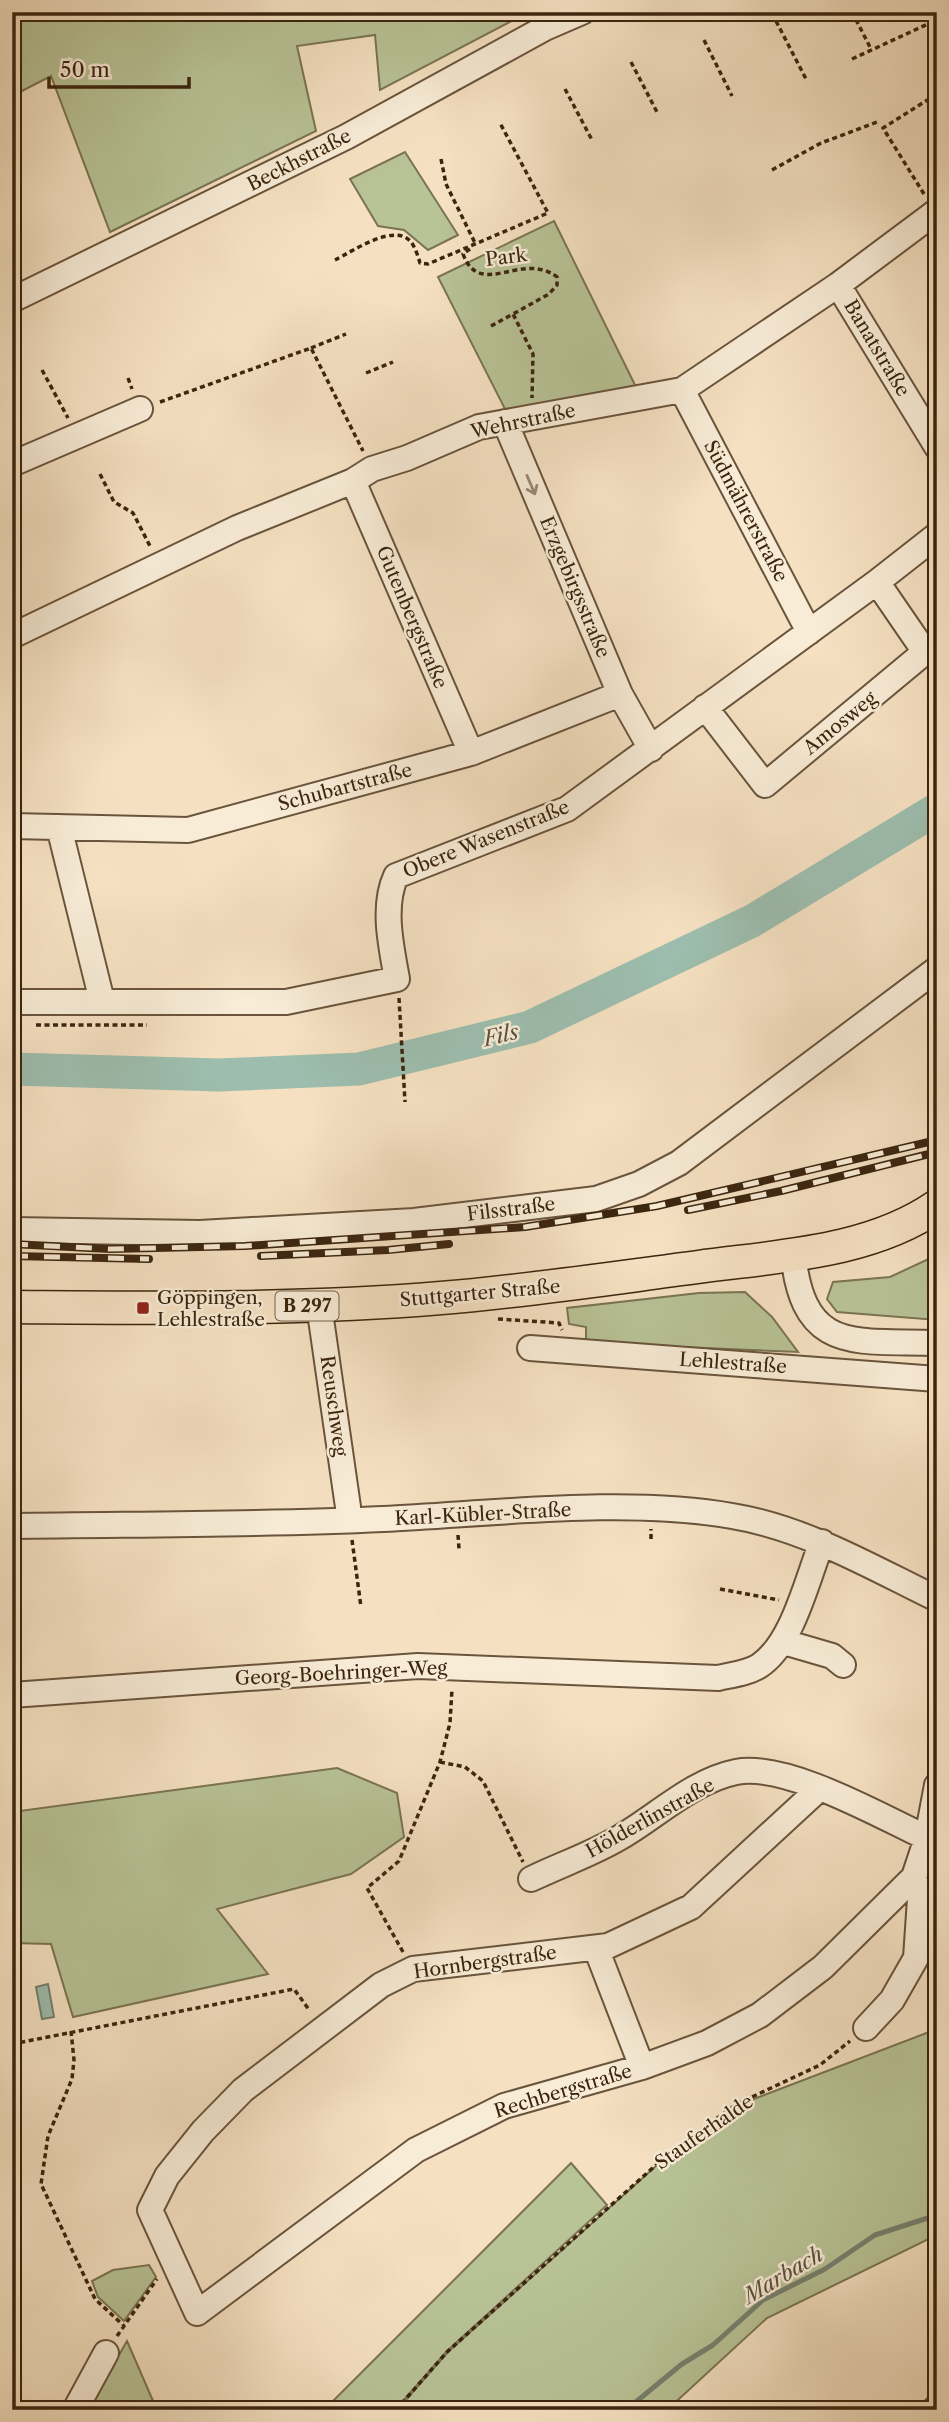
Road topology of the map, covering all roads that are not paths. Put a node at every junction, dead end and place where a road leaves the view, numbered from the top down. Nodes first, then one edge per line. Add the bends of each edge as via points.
1 (582, 12) edge
2 (937, 211) edge
3 (838, 285) junction
4 (12, 300) edge
5 (682, 390) junction
6 (140, 409) road end
7 (505, 422) junction
8 (937, 447) edge
9 (12, 464) edge
10 (363, 475) junction
11 (937, 535) edge
12 (877, 582) junction
13 (809, 632) junction
14 (12, 636) edge
15 (620, 694) junction
16 (705, 707) junction
17 (651, 749) junction
18 (471, 753) junction
19 (12, 826) edge
20 (59, 827) junction
21 (937, 969) edge
22 (102, 1001) junction
23 (12, 1002) edge
24 (937, 1206) edge
25 (12, 1230) edge
26 (791, 1257) junction
27 (319, 1305) junction
28 (12, 1307) edge
29 (937, 1343) edge
30 (530, 1348) dead end
31 (937, 1379) edge
32 (348, 1507) dead end
33 (12, 1526) edge
34 (822, 1542) junction
35 (937, 1599) edge
36 (784, 1642) junction
37 (843, 1665) dead end
38 (12, 1695) edge
39 (937, 1785) edge
40 (820, 1788) junction
41 (927, 1838) junction
42 (914, 1877) junction
43 (531, 1879) road end
44 (596, 1948) junction
45 (866, 2028) road end
46 (642, 2067) junction
47 (150, 2210) joint
48 (106, 2353) road end
49 (75, 2410) edge

1 - 4 street, Beckhstraße via 346,137
2 - 3 street, Wehrstraße
3 - 5 street, Wehrstraße
3 - 8 street, Banatstraße
5 - 7 street, Wehrstraße
5 - 13 street, Südmährerstraße
6 - 9 street
7 - 10 street, Wehrstraße via 479,427
7 -> 15 street, Erzgebirgsstraße
10 - 14 street, Wehrstraße via 237,528
10 - 18 street, Gutenbergstraße
11 - 12 street, Obere Wasenstraße
12 - 13 street, Obere Wasenstraße
12 - 16 street, Amosweg via 925,652 765,785
13 - 16 street, Obere Wasenstraße
15 - 17 street, Erzgebirgsstraße
15 - 18 street, Schubartstraße
16 - 17 street, Obere Wasenstraße
17 - 22 street, Obere Wasenstraße via 567,809 396,876 389,912 397,979 286,1002
18 - 20 street, Schubartstraße via 188,830
19 - 20 street, Schubartstraße
20 - 22 street
21 - 25 street, Filsstraße via 679,1163 596,1199 414,1221 200,1233
22 - 23 street, Obere Wasenstraße
24 - 26 main road, Stuttgarter Straße / B 297 via 910,1225
26 - 27 main road, Stuttgarter Straße / B 297 via 514,1292
26 - 29 street via 806,1310 820,1327 843,1339
27 - 28 main road, Stuttgarter Straße / B 297
27 - 32 street, Reuschweg
30 - 31 street, Lehlestraße
33 - 34 street, Karl-Kübler-Straße via 652,1510 732,1516
34 - 35 street, Karl-Kübler-Straße
34 - 36 street, Georg-Boehringer-Weg
36 - 37 street via 832,1656
36 - 38 street, Georg-Boehringer-Weg via 757,1668 718,1678 418,1666
39 - 41 street
40 - 41 street, Hölderlinstraße
40 - 43 street, Hölderlinstraße via 778,1775 736,1772 690,1792 618,1839
40 - 44 street, Hornbergstraße via 691,1907
41 - 42 street
42 - 45 street via 920,1899 916,1958 892,2000
42 - 46 street, Rechbergstraße via 823,1967 760,2015 707,2043
44 - 46 street
44 - 47 street, Hornbergstraße via 413,1969 381,1985 243,2090 167,2176
46 - 47 street, Rechbergstraße via 503,2106 416,2150 197,2313
48 - 49 street

